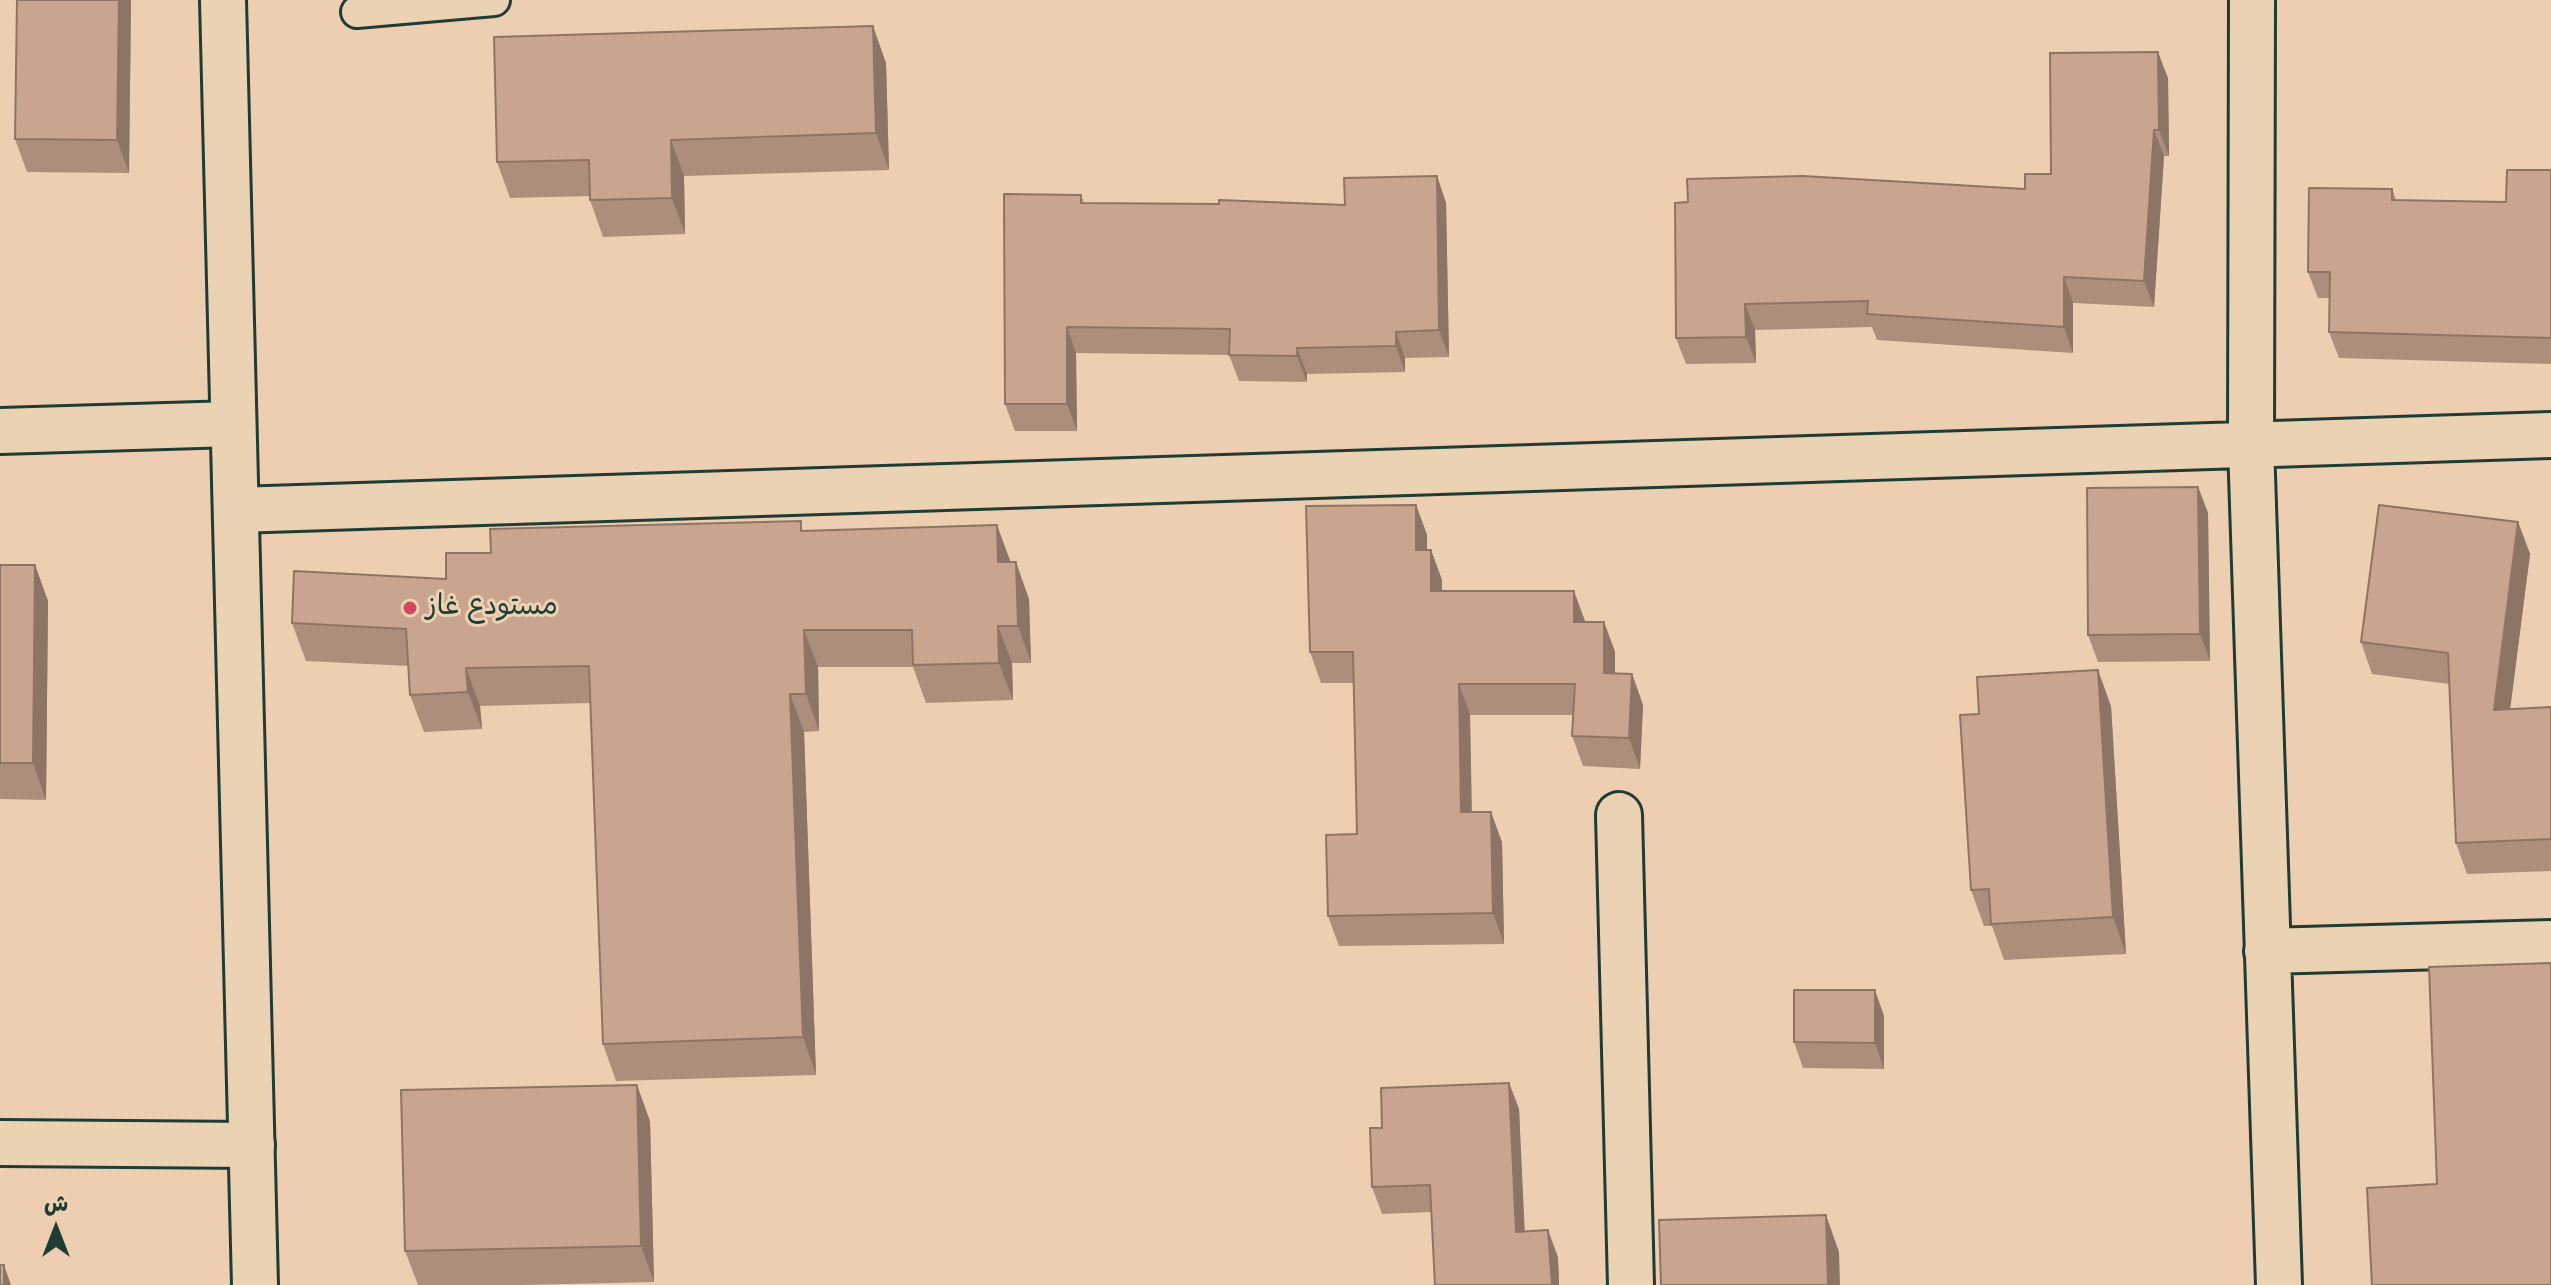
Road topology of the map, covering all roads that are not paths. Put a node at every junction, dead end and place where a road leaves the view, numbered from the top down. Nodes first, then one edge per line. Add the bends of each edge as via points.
1 (223, 0) edge
2 (494, 0) edge
3 (2252, 0) edge
4 (357, 12) dead end
5 (233, 424) junction
6 (0, 431) edge
7 (2551, 435) edge
8 (2251, 445) junction
9 (236, 510) junction
10 (1619, 815) dead end
11 (2551, 943) edge
12 (2267, 951) junction
13 (0, 1143) edge
14 (252, 1145) junction
15 (255, 1285) edge
16 (1631, 1285) edge
17 (2279, 1285) edge

1 - 5 street
2 - 4 lane
3 - 8 street
5 - 6 street
5 - 9 street
7 - 8 street
8 - 9 street
8 - 12 street
9 - 14 street
10 - 16 street
11 - 12 street
12 - 17 street
13 - 14 street
14 - 15 street

